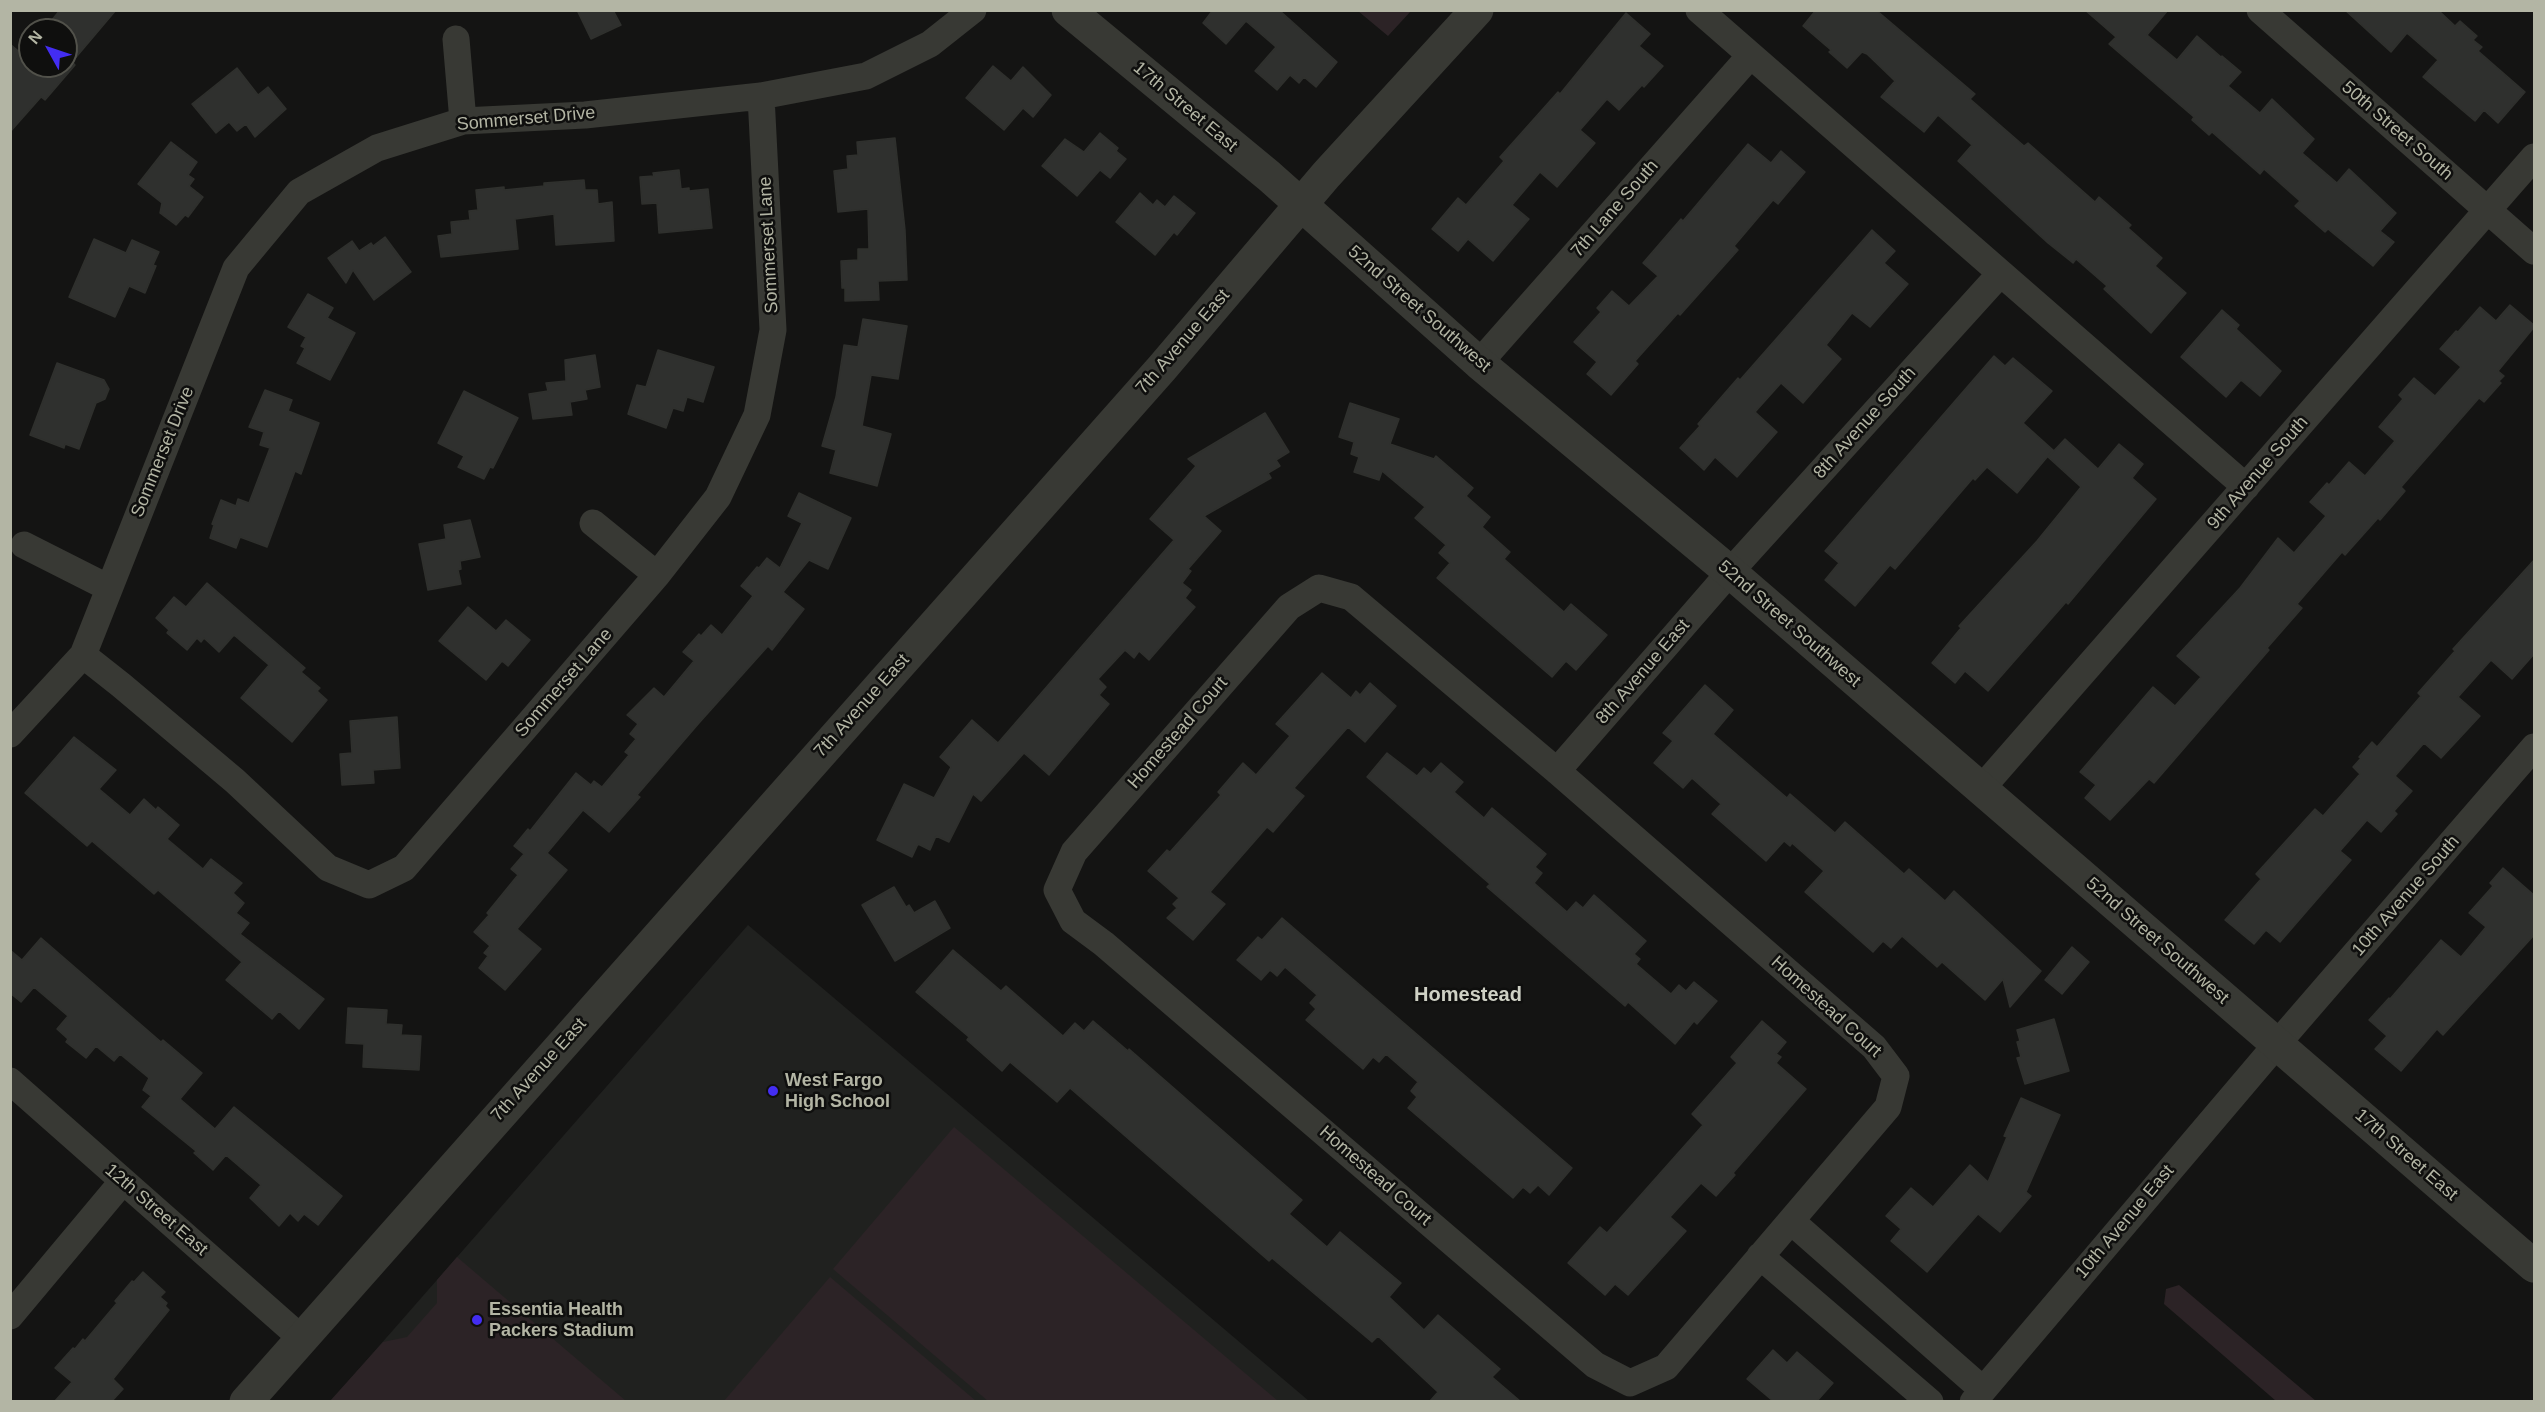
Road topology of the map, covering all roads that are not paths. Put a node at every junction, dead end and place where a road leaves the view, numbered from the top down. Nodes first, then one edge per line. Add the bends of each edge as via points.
1 (973, 10) edge
2 (1068, 10) edge
3 (1477, 10) edge
4 (1699, 10) edge
5 (2260, 10) edge
6 (456, 39) dead end
7 (1750, 56) junction
8 (761, 96) junction
9 (463, 121) junction
10 (2535, 158) edge
11 (1301, 205) junction
12 (2488, 211) junction
13 (2535, 251) edge
14 (2000, 274) junction
15 (1479, 363) junction
16 (2246, 487) junction
17 (593, 523) dead end
18 (24, 545) dead end
19 (1730, 572) junction
20 (657, 575) junction
21 (109, 588) junction
22 (83, 656) junction
23 (10, 734) edge
24 (2535, 747) edge
25 (1557, 771) junction
26 (1981, 789) junction
27 (2277, 1044) junction
28 (10, 1081) edge
29 (123, 1181) junction
30 (1791, 1221) junction
31 (1761, 1256) junction
32 (2535, 1266) edge
33 (10, 1316) edge
34 (301, 1338) junction
35 (1978, 1395) edge
36 (246, 1401) edge
37 (1930, 1401) edge

1 - 8 street, Sommerset Drive via 930,44 866,75
2 - 11 street, 17th Street East
3 - 11 street, 7th Avenue East
4 - 7 street
5 - 12 street, 50th Street South
6 - 9 street
7 - 14 street
7 - 15 street, 7th Lane South
8 - 9 street, Sommerset Drive via 585,115
8 - 20 street, Sommerset Lane via 773,330 757,415 718,497
9 - 21 street, Sommerset Drive via 377,148 299,192 236,268
10 - 12 street, 9th Avenue South
11 - 15 street, 52nd Street Southwest
11 - 34 street, 7th Avenue East via 1162,368
12 - 13 street, 50th Street South
12 - 16 street, 9th Avenue South
14 - 16 street
14 - 19 street, 8th Avenue South
15 - 19 street, 52nd Street Southwest
16 - 26 street, 9th Avenue South
17 - 20 street
18 - 21 street
19 - 25 street, 8th Avenue East
19 - 26 street, 52nd Street Southwest
20 - 22 street, Sommerset Lane via 404,868 369,885 328,868 235,780
21 - 22 street, Sommerset Drive
22 - 23 street, Sommerset Drive
24 - 27 street, 10th Avenue South
25 - 30 street, Homestead Court via 1874,1047 1896,1076 1888,1107
25 - 31 street, Homestead Court via 1351,597 1319,588 1289,607 1074,852 1057,890 1073,921 1595,1365 1630,1383 1666,1367
26 - 27 street, 52nd Street Southwest
27 - 32 street, 17th Street East
27 - 35 street, 10th Avenue East
28 - 29 street, 12th Street East
29 - 33 street
29 - 34 street, 12th Street East
30 - 31 street, Homestead Court
30 - 35 street
31 - 37 street
34 - 36 street, 7th Avenue East

